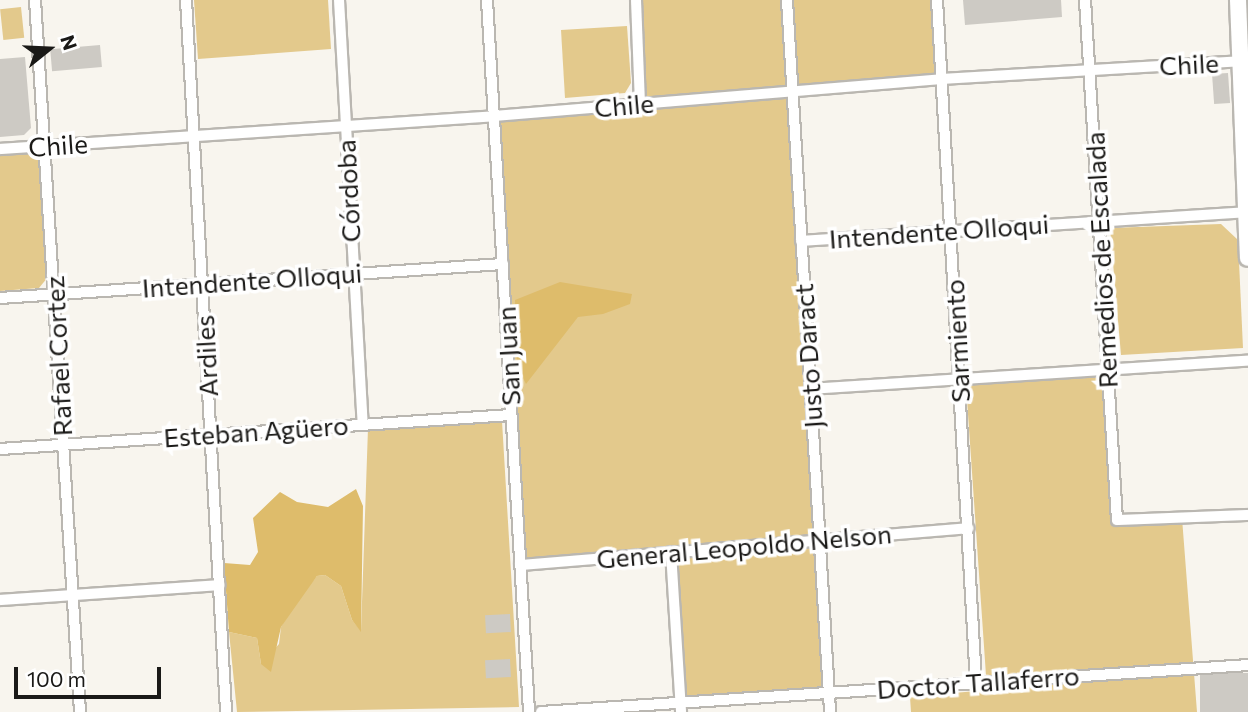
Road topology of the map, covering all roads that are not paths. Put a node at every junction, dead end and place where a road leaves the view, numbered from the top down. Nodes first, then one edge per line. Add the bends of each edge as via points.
1 (35, 0) edge
2 (186, 0) edge
3 (339, 0) edge
4 (487, 0) edge
5 (636, 0) edge
6 (787, 0) edge
7 (937, 0) edge
8 (1085, 0) edge
9 (1238, 0) edge
10 (1246, 65) edge
11 (1089, 69) junction
12 (942, 79) junction
13 (792, 91) junction
14 (640, 104) junction
15 (493, 116) junction
16 (345, 126) junction
17 (194, 137) junction
18 (44, 146) junction
19 (0, 149) edge
20 (1247, 212) edge
21 (1100, 220) junction
22 (950, 230) junction
23 (801, 241) junction
24 (1248, 258) edge
25 (503, 264) junction
26 (353, 272) junction
27 (202, 283) junction
28 (55, 294) junction
29 (0, 298) edge
30 (1248, 361) edge
31 (1108, 370) junction
32 (959, 380) junction
33 (810, 389) junction
34 (511, 415) junction
35 (363, 424) junction
36 (211, 435) junction
37 (64, 444) junction
38 (0, 449) edge
39 (1248, 515) edge
40 (968, 528) junction
41 (820, 539) junction
42 (671, 552) junction
43 (520, 565) junction
44 (219, 585) junction
45 (72, 595) junction
46 (0, 600) edge
47 (1248, 664) edge
48 (976, 682) junction
49 (829, 692) junction
50 (680, 707) edge
51 (80, 712) edge
52 (226, 712) edge
53 (529, 712) edge
54 (541, 712) edge
55 (830, 712) edge

1 - 18 street, Rafael Cortez
2 - 17 street, Ardiles
3 - 16 street, Córdoba
4 - 15 street, San Juan
5 - 14 street
6 - 13 street, Justo Daract
7 - 12 street, Sarmiento
8 - 11 street, Remedios de Escalada
9 - 10 street
10 - 11 street, Chile
10 - 20 street
11 - 12 street, Chile
11 - 21 street, Remedios de Escalada
12 - 13 street, Chile
12 - 22 street, Sarmiento
13 - 14 street, Chile
13 - 23 street, Justo Daract
14 - 15 street, Chile
15 - 16 street, Chile
15 - 25 street, San Juan
16 - 17 street, Chile
16 - 26 street, Córdoba
17 - 18 street, Chile
17 - 27 street, Ardiles
18 - 19 street, Chile
18 - 28 street, Rafael Cortez
20 - 21 street, Intendente Olloqui
20 - 24 street
21 - 22 street, Intendente Olloqui
21 - 31 street, Remedios de Escalada
22 - 23 street, Intendente Olloqui
22 - 32 street, Sarmiento
23 - 33 street, Justo Daract
25 - 26 street, Intendente Olloqui
25 - 34 street, San Juan
26 - 27 street, Intendente Olloqui
26 - 35 street, Córdoba
27 - 28 street, Intendente Olloqui
27 - 36 street, Ardiles
28 - 29 street, Intendente Olloqui
28 - 37 street, Rafael Cortez
30 - 31 street
31 - 32 street
31 - 39 street, Remedios de Escalada via 1117,520
32 - 33 street
32 - 40 street, Sarmiento
33 - 41 street, Justo Daract
34 - 35 street, Esteban Agüero
34 - 43 street, San Juan
35 - 36 street, Esteban Agüero
36 - 37 street, Esteban Agüero
36 - 44 street, Ardiles
37 - 38 street, Esteban Agüero
37 - 45 street, Rafael Cortez
40 - 41 street, General Leopoldo Nelson
40 - 48 street, Sarmiento
41 - 42 street, General Leopoldo Nelson
41 - 49 street, Justo Daract
42 - 43 street, General Leopoldo Nelson
42 - 50 street
43 - 53 street, San Juan
44 - 45 street
44 - 52 street, Ardiles
45 - 46 street
45 - 51 street, Rafael Cortez
47 - 48 street, Doctor Tallaferro
48 - 49 street, Doctor Tallaferro
49 - 50 street, Doctor Tallaferro
49 - 55 street, Justo Daract
50 - 54 street, Doctor Tallaferro

